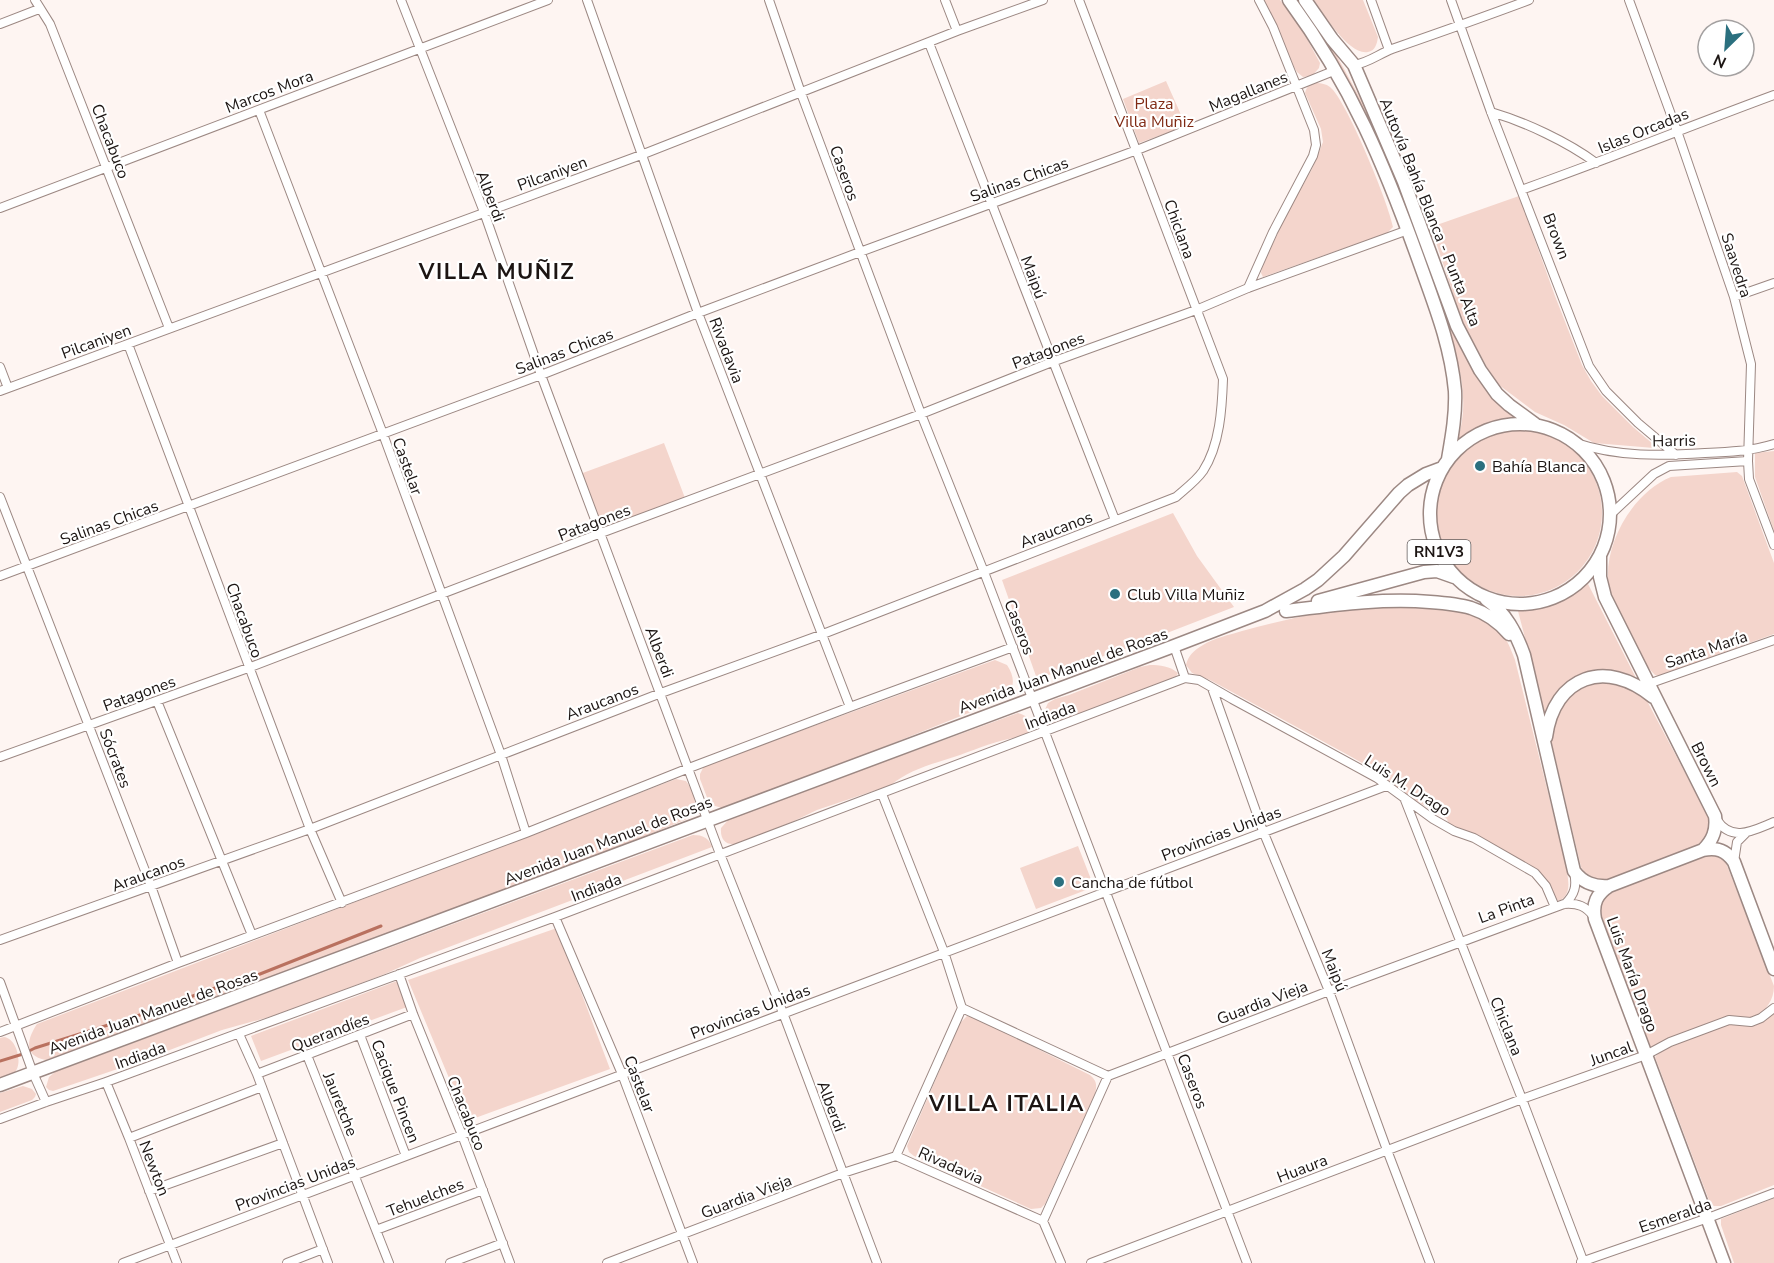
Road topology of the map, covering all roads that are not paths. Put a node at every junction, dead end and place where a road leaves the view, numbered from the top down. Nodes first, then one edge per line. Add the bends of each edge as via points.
1 (34, 0) edge
2 (401, 0) edge
3 (548, 0) edge
4 (587, 0) edge
5 (769, 0) edge
6 (945, 0) edge
7 (1043, 0) edge
8 (1079, 0) edge
9 (1259, 0) edge
10 (1289, 0) edge
11 (1305, 0) edge
12 (1371, 0) edge
13 (1451, 0) edge
14 (1529, 0) edge
15 (1629, 0) edge
16 (39, 9) junction
17 (0, 24) edge
18 (1461, 26) junction
19 (957, 31) junction
20 (929, 43) junction
21 (420, 49) junction
22 (1389, 50) junction
23 (1354, 65) junction
24 (1336, 70) junction
25 (1297, 86) junction
26 (801, 93) junction
27 (1774, 95) edge
28 (259, 110) junction
29 (1491, 112) junction
30 (1677, 131) junction
31 (1137, 150) junction
32 (641, 155) junction
33 (1596, 163) junction
34 (107, 167) junction
35 (1521, 190) junction
36 (991, 204) junction
37 (0, 208) edge
38 (484, 212) junction
39 (1408, 230) junction
40 (860, 252) junction
41 (321, 272) junction
42 (1774, 283) edge
43 (1248, 288) junction
44 (1734, 297) junction
45 (1196, 310) junction
46 (698, 313) junction
47 (169, 328) junction
48 (128, 344) junction
49 (1052, 363) junction
50 (0, 367) edge
51 (541, 375) junction
52 (4, 389) edge
53 (921, 414) junction
54 (1539, 426) junction
55 (382, 434) junction
56 (1576, 443) junction
57 (1774, 444) edge
58 (1749, 451) junction
59 (1676, 455) junction
60 (1748, 461) junction
61 (1445, 464) junction
62 (1204, 470) joint
63 (761, 474) junction
64 (0, 497) edge
65 (190, 507) junction
66 (1610, 515) junction
67 (1115, 520) junction
68 (601, 533) junction
69 (1774, 545) edge
70 (1600, 554) junction
71 (27, 567) junction
72 (984, 572) junction
73 (0, 576) edge
74 (1460, 580) junction
75 (1477, 592) junction
76 (441, 595) junction
77 (1286, 611) junction
78 (1228, 626) junction
79 (823, 634) junction
80 (1774, 640) edge
81 (1174, 646) junction
82 (1013, 647) junction
83 (1524, 656) junction
84 (248, 668) junction
85 (1185, 678) junction
86 (1199, 680) joint
87 (1648, 684) junction
88 (1212, 688) junction
89 (661, 693) junction
90 (1032, 698) junction
91 (1656, 700) junction
92 (158, 701) junction
93 (850, 707) junction
94 (90, 726) junction
95 (1045, 731) junction
96 (1545, 745) junction
97 (501, 755) junction
98 (0, 757) edge
99 (688, 768) junction
100 (1386, 786) junction
101 (882, 794) junction
102 (1404, 800) junction
103 (1715, 816) junction
104 (708, 820) junction
105 (1774, 822) edge
106 (310, 829) junction
107 (1263, 831) junction
108 (1747, 832) junction
109 (526, 833) junction
110 (1703, 850) junction
111 (720, 854) junction
112 (222, 861) junction
113 (1734, 862) junction
114 (1574, 870) junction
115 (151, 886) junction
116 (1609, 886) junction
117 (1106, 891) junction
118 (342, 903) junction
119 (1564, 904) junction
120 (1555, 907) junction
121 (555, 917) junction
122 (1595, 919) junction
123 (252, 935) junction
124 (0, 940) edge
125 (1459, 942) junction
126 (944, 952) junction
127 (178, 963) junction
128 (1774, 969) edge
129 (399, 974) junction
130 (0, 982) edge
131 (1329, 990) junction
132 (962, 1008) junction
133 (1774, 1008) edge
134 (783, 1013) junction
135 (413, 1014) junction
136 (15, 1027) junction
137 (0, 1032) edge
138 (239, 1034) junction
139 (360, 1035) junction
140 (1167, 1052) junction
141 (1646, 1054) junction
142 (307, 1055) junction
143 (33, 1073) junction
144 (257, 1074) junction
145 (622, 1074) junction
146 (1108, 1076) junction
147 (106, 1082) junction
148 (0, 1085) edge
149 (262, 1087) junction
150 (1522, 1099) junction
151 (46, 1102) junction
152 (0, 1119) edge
153 (462, 1135) junction
154 (129, 1138) junction
155 (283, 1143) junction
156 (1387, 1150) junction
157 (406, 1156) junction
158 (896, 1156) junction
159 (843, 1173) junction
160 (355, 1175) junction
161 (483, 1190) junction
162 (149, 1191) junction
163 (1774, 1193) edge
164 (303, 1195) junction
165 (1228, 1211) junction
166 (1708, 1218) junction
167 (1043, 1221) junction
168 (376, 1230) junction
169 (682, 1234) junction
170 (503, 1243) junction
171 (170, 1245) junction
172 (323, 1249) junction
173 (1582, 1262) edge
174 (123, 1263) edge
175 (177, 1263) edge
176 (287, 1263) edge
177 (328, 1263) edge
178 (389, 1263) edge
179 (450, 1263) edge
180 (510, 1263) edge
181 (606, 1263) edge
182 (693, 1263) edge
183 (877, 1263) edge
184 (1061, 1263) edge
185 (1091, 1263) edge
186 (1247, 1263) edge
187 (1430, 1263) edge
188 (1724, 1263) edge

1 - 16 street, Chacabuco
2 - 21 street, Alberdi
3 - 21 street, Marcos Mora
4 - 32 street, Rivadavia
5 - 26 street, Caseros
6 - 19 street
7 - 19 street, Pilcaniyen
8 - 31 street, Chiclana
9 - 25 street
10 - 24 main road, Autovía Bahía Blanca - Punta Alta / RN1V3
11 - 23 main road, Autovía Bahía Blanca - Punta Alta / RN1V3
12 - 22 street
13 - 18 street, Brown
14 - 18 street
15 - 30 street, Saavedra
16 - 17 street
16 - 34 street, Chacabuco via 50,24
18 - 22 street
18 - 29 street, Brown
19 - 20 street, Pilcaniyen
20 - 26 street, Pilcaniyen
20 - 36 street, Maipú
21 - 28 street, Marcos Mora
21 - 38 street, Alberdi
22 - 23 street
23 - 54 main road, Autovía Bahía Blanca - Punta Alta / RN1V3 via 1467,345 1497,394
24 - 25 street, Magallanes
24 - 39 main road, Autovía Bahía Blanca - Punta Alta / RN1V3 via 1385,168
25 - 31 street, Magallanes
25 - 43 street via 1316,145
26 - 32 street, Pilcaniyen
26 - 40 street, Caseros
27 - 30 street, Islas Orcadas
28 - 34 street, Marcos Mora
28 - 41 street, Castelar
29 - 33 street via 1512,118
29 - 35 street, Brown
30 - 33 street, Islas Orcadas
30 - 44 street, Saavedra
31 - 36 street, Salinas Chicas
31 - 45 street, Chiclana
32 - 38 street, Pilcaniyen
32 - 46 street, Rivadavia
33 - 35 street, Islas Orcadas
34 - 37 street, Marcos Mora
34 - 47 street, Chacabuco
35 - 59 street, Brown via 1589,366 1606,391
36 - 40 street, Salinas Chicas
36 - 49 street, Maipú
38 - 41 street, Pilcaniyen
38 - 51 street, Alberdi
39 - 43 street
39 - 61 main road, Autovía Bahía Blanca - Punta Alta / RN1V3 via 1451,362 1455,409
40 - 46 street, Salinas Chicas
40 - 53 street, Caseros
41 - 47 street, Pilcaniyen
41 - 55 street, Castelar
42 - 44 street
43 - 45 street
44 - 58 street, Saavedra via 1751,364
45 - 49 street, Patagones
45 - 62 street, Chiclana via 1223,379 1220,421
46 - 51 street, Salinas Chicas
46 - 63 street, Rivadavia
47 - 48 street, Pilcaniyen
48 - 52 street, Pilcaniyen
48 - 65 street, Chacabuco
49 - 53 street, Patagones
49 - 67 street, Maipú
50 - 52 street
51 - 55 street, Salinas Chicas
51 - 68 street, Alberdi
53 - 63 street, Patagones
53 - 72 street, Caseros
54 - 56 main road, RN1V3
54 - 61 main road, RN1V3 via 1498,426 1462,445
55 - 65 street, Salinas Chicas
55 - 76 street, Castelar
56 - 59 street, Harris via 1613,452
56 - 66 main road, RN1V3 via 1601,475
57 - 58 street, Harris
58 - 59 street, Harris
58 - 60 street, Saavedra
60 - 66 street, Harris via 1669,466 1654,474
60 - 69 street, Saavedra via 1749,479
61 - 74 main road, RN1V3 via 1434,487 1431,527 1437,547
61 - 78 main road, Avenida Juan Manuel de Rosas via 1403,489 1344,556 1318,579 1278,604
62 - 67 street, Araucanos via 1176,496
63 - 68 street, Patagones
63 - 79 street, Rivadavia
64 - 71 street, Sócrates
65 - 71 street, Salinas Chicas
65 - 84 street, Chacabuco
66 - 70 main road, RN1V3 via 1608,535
67 - 72 street, Araucanos
68 - 76 street, Patagones
68 - 89 street, Alberdi
70 - 75 main road, RN1V3 via 1589,571 1557,596 1516,603
70 - 87 main road, Brown via 1605,597
71 - 73 street, Salinas Chicas
71 - 94 street, Sócrates
72 - 79 street, Araucanos
72 - 82 street, Caseros
74 - 75 main road, RN1V3
74 - 77 main road, Avenida Juan Manuel de Rosas via 1445,573 1424,572
75 - 83 main road via 1505,617
76 - 84 street, Patagones
76 - 97 street, Castelar
77 - 78 main road, Avenida Juan Manuel de Rosas
77 - 83 main road via 1389,601 1459,605 1482,612 1500,624
78 - 81 main road, Avenida Juan Manuel de Rosas
79 - 89 street, Araucanos
79 - 93 street, Rivadavia
80 - 87 street, Santa María
81 - 85 street
81 - 90 main road, Avenida Juan Manuel de Rosas
82 - 90 street, Caseros
82 - 93 street
83 - 96 main road
84 - 92 street, Patagones
84 - 106 street, Chacabuco
85 - 86 street, Indiada
85 - 95 street, Indiada
86 - 88 street, Luis M. Drago
87 - 91 main road, Brown
88 - 100 street, Luis M. Drago
88 - 107 street, Maipú
89 - 97 street, Araucanos
89 - 99 street, Alberdi
90 - 95 street, Caseros
90 - 104 main road, Avenida Juan Manuel de Rosas
91 - 96 main road via 1617,677 1581,681 1566,691 1555,706
91 - 103 main road, Brown
92 - 94 street, Patagones
92 - 112 street
93 - 99 street
94 - 98 street, Patagones
94 - 115 street, Sócrates
95 - 101 street, Indiada
95 - 117 street, Caseros
96 - 114 main road
97 - 106 street, Araucanos
97 - 109 street, Castelar
99 - 104 street, Alberdi
99 - 109 street
100 - 102 street, Luis M. Drago
100 - 107 street, Provincias Unidas
101 - 111 street, Indiada
101 - 126 street
102 - 120 street, Luis M. Drago via 1535,873
102 - 125 street, Chiclana
103 - 108 street via 1729,832
103 - 110 main road via 1713,836
104 - 111 street, Alberdi
104 - 143 main road, Avenida Juan Manuel de Rosas
105 - 108 street
106 - 112 street, Araucanos
106 - 118 street, Chacabuco
107 - 117 street, Provincias Unidas
107 - 131 street, Maipú
108 - 113 street via 1737,842
109 - 118 street
110 - 113 main road via 1717,849
110 - 116 main road
111 - 121 street, Indiada
111 - 134 street, Alberdi
112 - 115 street, Araucanos
112 - 123 street
113 - 128 main road
114 - 116 main road via 1590,884
114 - 119 street via 1575,891
115 - 124 street, Araucanos
115 - 127 street, Sócrates
116 - 122 main road, Luis María Drago via 1595,900
117 - 126 street, Provincias Unidas
117 - 140 street, Caseros
118 - 123 street
119 - 120 street, La Pinta
119 - 122 street via 1582,905
120 - 125 street, La Pinta
121 - 129 street, Indiada
121 - 145 street, Castelar
122 - 141 main road, Luis María Drago
123 - 127 street
125 - 131 street, Guardia Vieja
125 - 150 street, Chiclana
126 - 132 street
126 - 134 street, Provincias Unidas
127 - 136 street
129 - 135 street, Chacabuco
129 - 138 street, Indiada
130 - 136 street
131 - 140 street, Guardia Vieja
131 - 156 street, Maipú
132 - 146 street
132 - 158 street, Rivadavia
133 - 141 street, Juncal via 1750,1022 1729,1020
134 - 145 street, Provincias Unidas
134 - 159 street, Alberdi
135 - 139 street, Querandíes
135 - 153 street, Chacabuco
136 - 137 street
136 - 143 street
138 - 144 street
138 - 147 street, Indiada
139 - 142 street, Querandíes
139 - 157 street, Cacique Pincen
140 - 146 street, Guardia Vieja
140 - 165 street, Caseros
141 - 150 street, Juncal
141 - 166 main road, Luis María Drago
142 - 144 street, Querandíes
142 - 160 street, Jauretche
143 - 148 main road, Avenida Juan Manuel de Rosas
143 - 151 street
144 - 149 street
145 - 153 street, Provincias Unidas
145 - 169 street, Castelar
146 - 167 street
147 - 151 street, Indiada
147 - 154 street, Newton
149 - 154 street
149 - 155 street
150 - 156 street, Huaura
150 - 173 street, Chiclana
151 - 152 street, Indiada
153 - 157 street, Provincias Unidas
153 - 161 street, Chacabuco
154 - 162 street, Newton
155 - 162 street
155 - 164 street
156 - 165 street, Huaura
156 - 187 street, Maipú
157 - 160 street, Provincias Unidas
158 - 159 street, Guardia Vieja
158 - 167 street, Rivadavia
159 - 169 street, Guardia Vieja
159 - 183 street, Alberdi
160 - 164 street, Provincias Unidas
160 - 168 street, Jauretche
161 - 168 street, Tehuelches
161 - 170 street, Chacabuco
162 - 171 street, Newton
163 - 166 street, Esmeralda
164 - 171 street, Provincias Unidas
164 - 172 street
165 - 185 street, Huaura
165 - 186 street, Caseros
166 - 173 street, Esmeralda
166 - 188 main road, Luis María Drago
167 - 184 street
168 - 178 street, Jauretche
169 - 181 street, Guardia Vieja
169 - 182 street, Castelar
170 - 179 street
170 - 180 street, Chacabuco
171 - 174 street, Provincias Unidas
171 - 175 street, Newton
172 - 176 street
172 - 177 street

